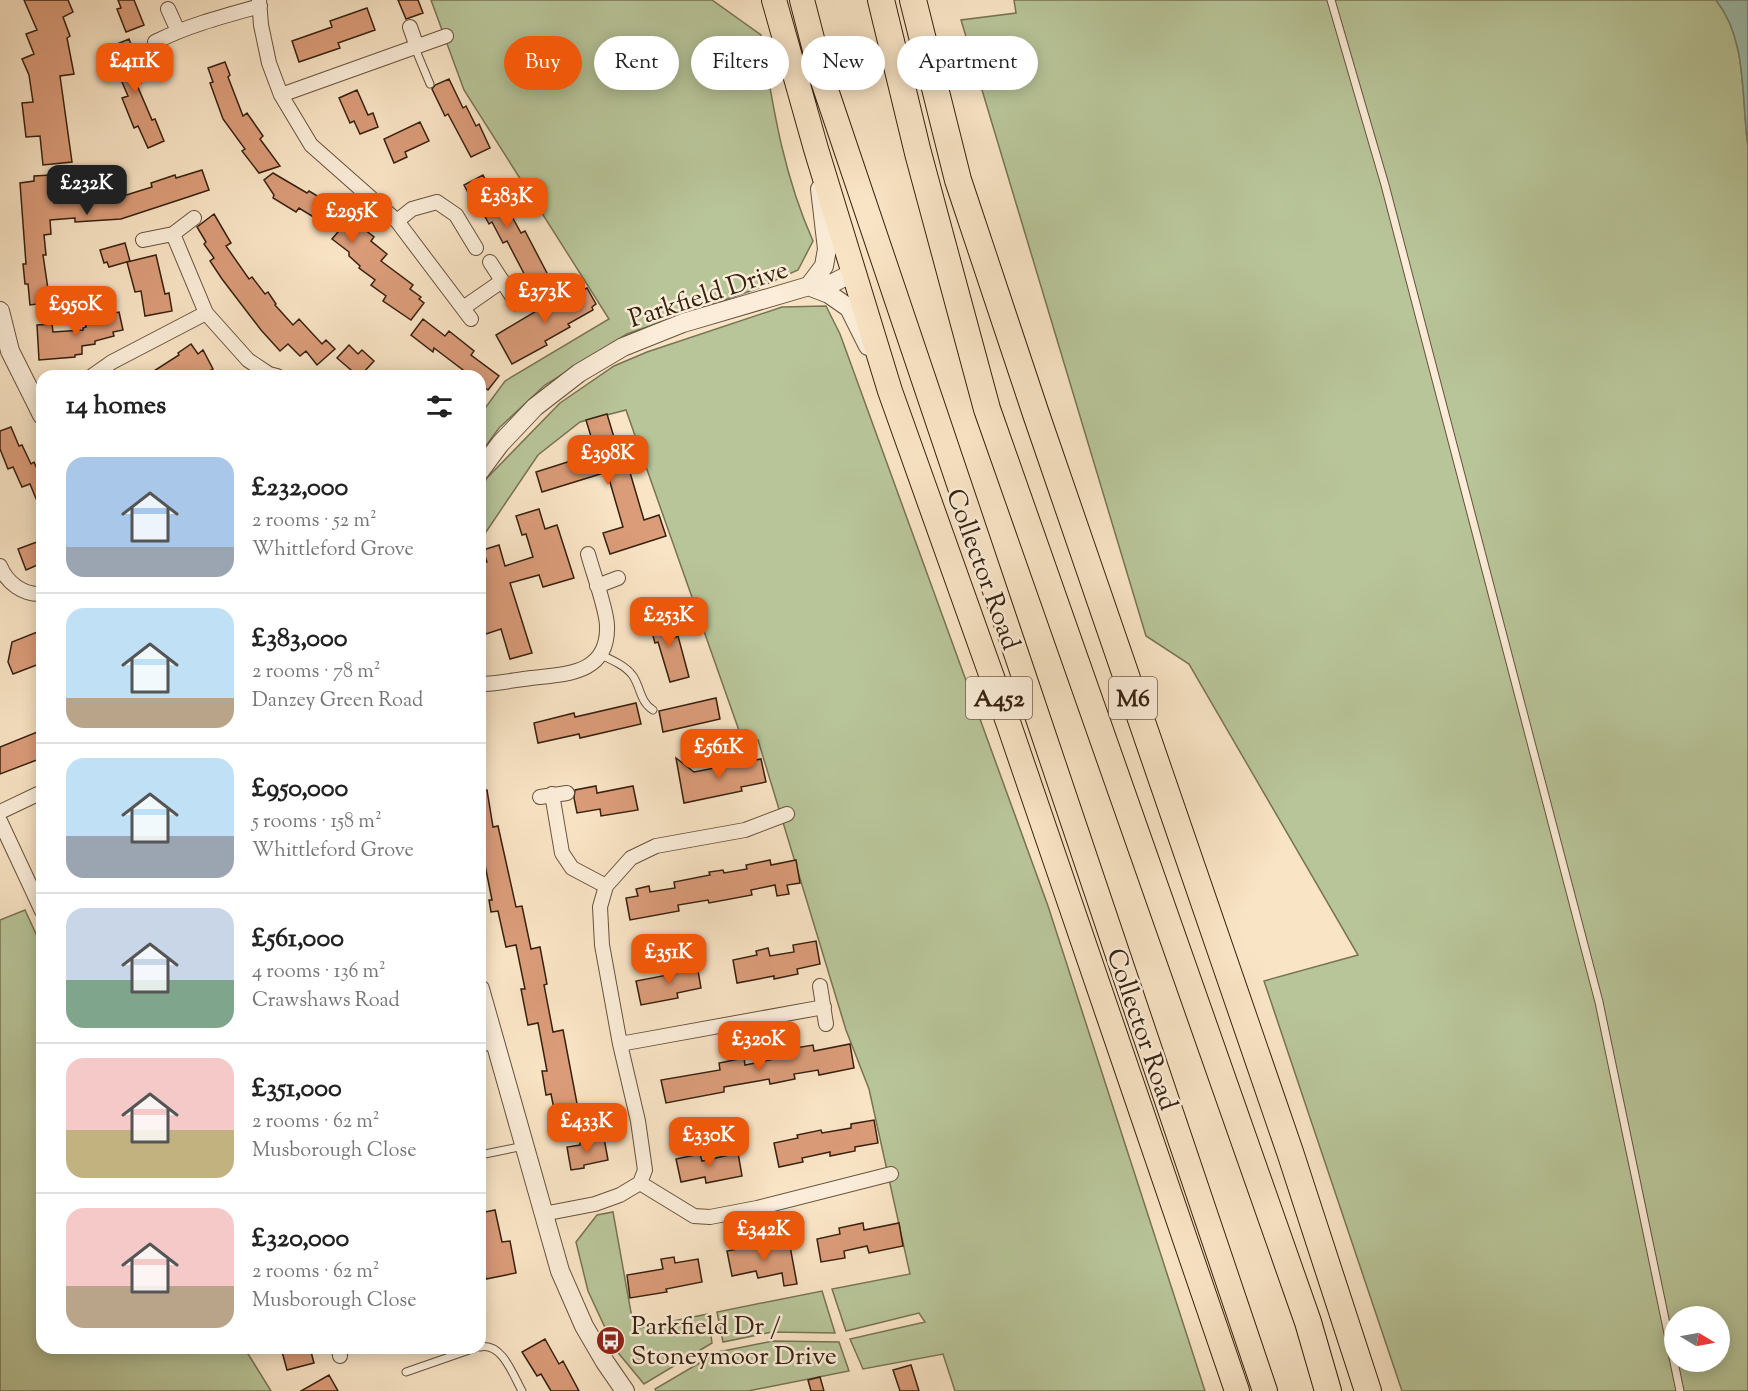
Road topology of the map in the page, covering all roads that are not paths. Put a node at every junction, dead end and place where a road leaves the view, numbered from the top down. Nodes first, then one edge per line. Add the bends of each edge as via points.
1 (774, 0) edge
2 (802, 0) edge
3 (881, 0) edge
4 (914, 0) edge
5 (1331, 0) edge
6 (260, 3) edge
7 (168, 9) dead end
8 (410, 27) dead end
9 (178, 31) junction
10 (446, 36) dead end
11 (811, 36) edge
12 (155, 42) dead end
13 (416, 48) junction
14 (430, 84) dead end
15 (823, 90) edge
16 (826, 90) edge
17 (281, 95) junction
18 (816, 149) junction
19 (194, 218) dead end
20 (398, 221) junction
21 (173, 234) junction
22 (143, 240) dead end
23 (476, 248) dead end
24 (490, 262) dead end
25 (852, 273) junction
26 (502, 281) junction
27 (809, 286) junction
28 (517, 304) dead end
29 (0, 311) edge
30 (206, 313) junction
31 (101, 370) edge
32 (263, 370) edge
33 (890, 392) junction
34 (36, 402) edge
35 (486, 463) edge
36 (588, 554) dead end
37 (0, 566) edge
38 (618, 578) dead end
39 (597, 586) junction
40 (36, 593) edge
41 (601, 655) junction
42 (486, 683) edge
43 (653, 710) dead end
44 (567, 793) dead end
45 (36, 795) edge
46 (0, 812) edge
47 (787, 814) dead end
48 (0, 821) edge
49 (606, 885) junction
50 (36, 898) edge
51 (820, 987) dead end
52 (824, 1007) junction
53 (826, 1024) dead end
54 (487, 1043) edge
55 (620, 1044) junction
56 (524, 1146) junction
57 (486, 1154) edge
58 (891, 1174) dead end
59 (640, 1183) junction
60 (543, 1214) junction
61 (486, 1346) edge
62 (458, 1354) edge
63 (406, 1372) dead end
64 (522, 1391) edge
65 (625, 1391) edge
66 (1238, 1391) edge
67 (1265, 1391) edge
68 (1328, 1391) edge
69 (1368, 1391) edge
70 (1680, 1391) edge

1 - 18 highway, Collector Road / A452
2 - 11 highway, Collector Road / A452
3 - 68 highway, M6 via 987,410 1308,1322
4 - 69 highway, M6 via 962,191
5 - 70 lane via 1385,185 1599,1002
6 - 9 street
6 - 17 street via 265,44
7 - 9 street
8 - 13 street
9 - 12 street
10 - 13 street
13 - 14 lane
13 - 17 street
15 - 25 highway via 824,129 860,245
16 - 67 highway, Collector Road / A452
17 - 20 street via 311,145
18 - 25 highway, Collector Road / A452
18 - 27 street via 827,249 824,266
19 - 21 street
20 - 23 street via 412,208 437,202 456,215
20 - 26 street via 467,313
21 - 22 street
21 - 30 street
24 - 26 street
25 - 27 street, Parkfield Drive via 833,283
25 - 33 highway, Collector Road / A452
26 - 28 street
27 - 33 street via 849,308
27 - 35 street, Parkfield Drive via 683,323 623,347 579,373 535,407
29 - 34 street via 10,351
30 - 31 street
30 - 32 street via 248,360
33 - 66 highway, Collector Road / A452
36 - 39 street
37 - 40 street via 19,589
38 - 39 street
39 - 41 street via 607,624
41 - 42 street via 590,666 573,673
41 - 43 lane via 633,676 644,702
44 - 49 street via 546,796 562,853 572,868
45 - 46 street
47 - 49 street via 745,830 656,846 630,858
48 - 50 street
49 - 55 street via 600,907 602,945
51 - 52 street
52 - 53 street
52 - 55 street
54 - 56 street
55 - 59 street via 640,1131 645,1170
56 - 57 lane
56 - 60 street
58 - 59 street via 710,1217 694,1216
59 - 60 street via 620,1196 595,1204
60 - 65 street via 560,1271 584,1326
61 - 64 lane via 499,1351
62 - 63 lane

